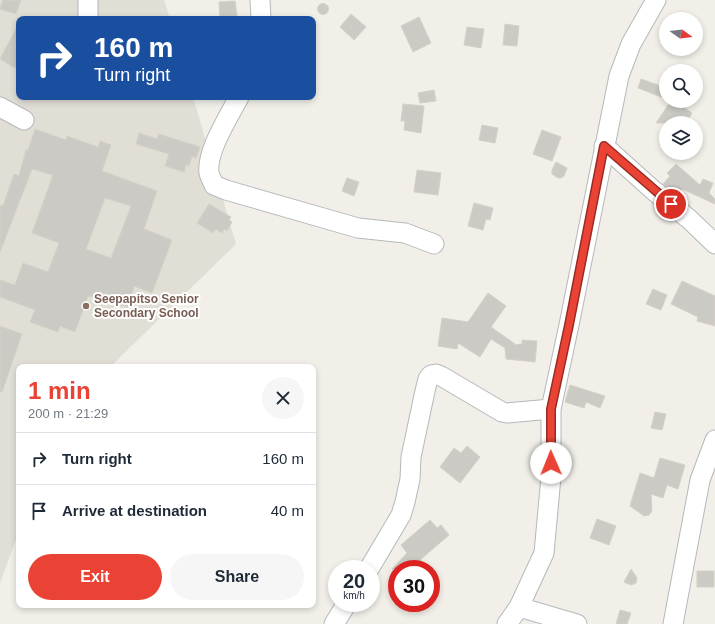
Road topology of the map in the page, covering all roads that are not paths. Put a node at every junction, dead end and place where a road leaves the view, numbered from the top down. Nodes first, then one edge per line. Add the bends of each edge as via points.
1 (88, 0) edge
2 (260, 0) edge
3 (656, 0) edge
4 (88, 16) edge
5 (261, 16) edge
6 (237, 100) edge
7 (0, 107) edge
8 (24, 120) dead end
9 (604, 146) junction
10 (434, 244) dead end
11 (715, 244) edge
12 (551, 409) junction
13 (715, 440) edge
14 (374, 560) edge
15 (519, 607) junction
16 (342, 612) edge
17 (334, 624) edge
18 (507, 624) edge
19 (577, 624) edge
20 (673, 624) edge

1 - 4 street
2 - 5 street
3 - 9 street via 631,44 619,76
6 - 10 street via 216,141 209,161 209,174 214,185 358,228 405,233
7 - 8 street
9 - 11 street
9 - 12 street
12 - 14 street via 502,412 440,376 431,375 411,457 405,502 401,515
12 - 15 street via 551,477 544,553
13 - 20 street via 700,480
15 - 18 street
15 - 19 street
16 - 17 street

